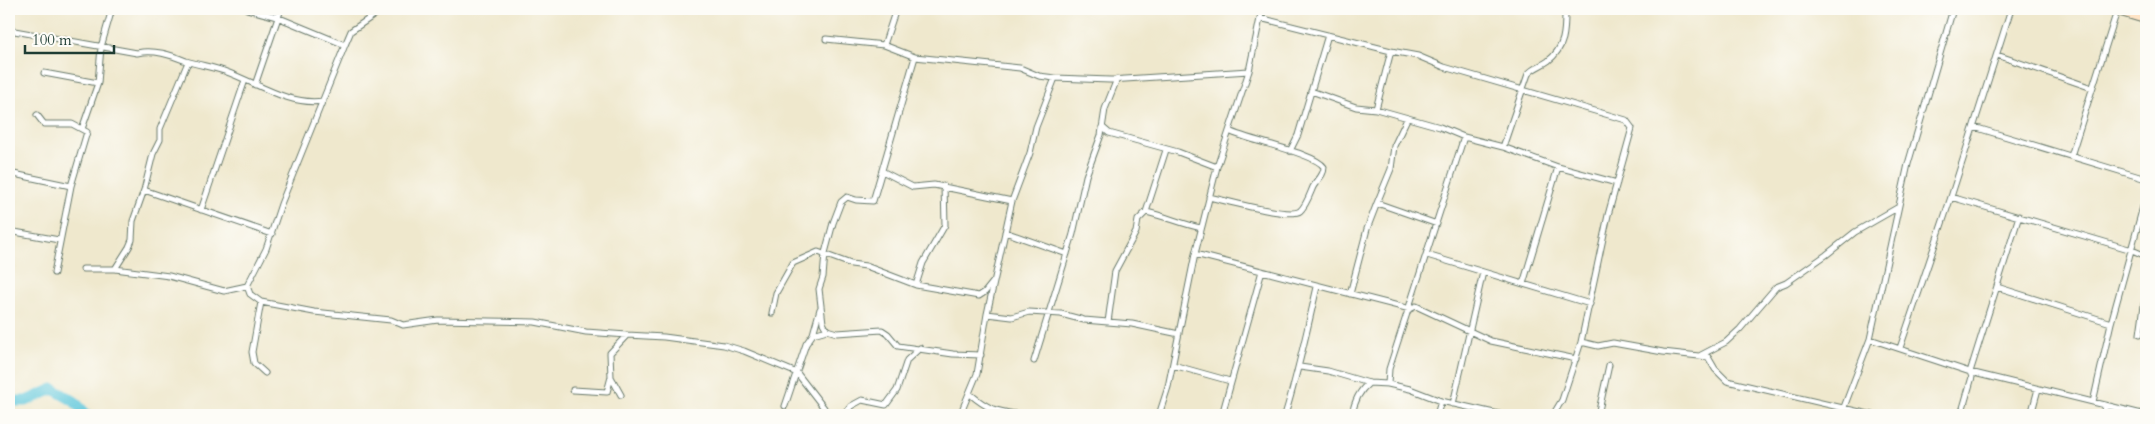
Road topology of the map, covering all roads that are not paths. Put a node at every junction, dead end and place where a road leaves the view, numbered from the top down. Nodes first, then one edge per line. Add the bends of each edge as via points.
1 (112, 9) edge
2 (247, 9) edge
3 (281, 9) edge
4 (384, 9) edge
5 (896, 9) edge
6 (1262, 9) edge
7 (1565, 9) edge
8 (1953, 9) edge
9 (2011, 9) edge
10 (2109, 9) edge
11 (2117, 11) junction
12 (277, 17) junction
13 (1260, 18) junction
14 (2146, 20) edge
15 (9, 30) edge
16 (1328, 35) junction
17 (826, 39) dead end
18 (345, 45) junction
19 (884, 45) junction
20 (100, 48) junction
21 (1391, 51) junction
22 (1997, 54) junction
23 (915, 57) junction
24 (188, 62) junction
25 (1248, 71) junction
26 (44, 73) dead end
27 (1055, 78) junction
28 (1117, 79) junction
29 (245, 80) junction
30 (98, 83) junction
31 (255, 85) junction
32 (2092, 88) junction
33 (1522, 90) junction
34 (1310, 91) junction
35 (323, 101) junction
36 (1376, 109) junction
37 (37, 115) dead end
38 (1407, 118) junction
39 (1102, 127) junction
40 (1974, 127) junction
41 (82, 129) junction
42 (1230, 131) junction
43 (1109, 133) junction
44 (1101, 135) junction
45 (1464, 137) junction
46 (1503, 147) junction
47 (1166, 150) junction
48 (1290, 151) junction
49 (2071, 156) junction
50 (1216, 167) junction
51 (1558, 167) junction
52 (882, 171) junction
53 (9, 173) edge
54 (2146, 179) edge
55 (1617, 183) junction
56 (71, 186) junction
57 (944, 186) junction
58 (144, 190) junction
59 (2146, 196) edge
60 (1209, 197) junction
61 (1951, 197) junction
62 (1012, 201) junction
63 (1377, 204) junction
64 (1897, 208) junction
65 (2145, 208) edge
66 (201, 210) junction
67 (1146, 212) junction
68 (2019, 216) junction
69 (1437, 224) junction
70 (1201, 228) junction
71 (9, 230) edge
72 (1005, 232) junction
73 (272, 234) junction
74 (59, 240) junction
75 (2132, 250) junction
76 (825, 253) junction
77 (1067, 254) junction
78 (1195, 254) junction
79 (1427, 255) junction
80 (2146, 256) edge
81 (115, 268) junction
82 (83, 269) dead end
83 (1262, 271) junction
84 (1483, 272) junction
85 (54, 273) dead end
86 (994, 279) junction
87 (1523, 284) junction
88 (916, 285) junction
89 (247, 286) junction
90 (1317, 287) junction
91 (1998, 287) junction
92 (2146, 291) edge
93 (1350, 294) junction
94 (262, 302) junction
95 (1590, 304) junction
96 (821, 306) junction
97 (1410, 309) junction
98 (1048, 313) junction
99 (772, 314) dead end
100 (987, 314) junction
101 (1108, 322) junction
102 (2111, 323) junction
103 (827, 330) junction
104 (1470, 332) junction
105 (813, 334) junction
106 (1179, 334) junction
107 (2140, 334) dead end
108 (626, 335) junction
109 (1870, 338) junction
110 (1581, 342) junction
111 (920, 348) junction
112 (1900, 348) junction
113 (981, 355) junction
114 (1701, 356) junction
115 (1576, 359) junction
116 (1034, 361) dead end
117 (1173, 365) junction
118 (1609, 365) dead end
119 (1300, 367) junction
120 (1970, 372) junction
121 (265, 373) dead end
122 (797, 373) junction
123 (611, 377) junction
124 (1230, 381) junction
125 (1360, 381) junction
126 (1369, 383) junction
127 (1388, 384) junction
128 (1362, 388) junction
129 (2038, 389) junction
130 (573, 390) dead end
131 (970, 394) junction
132 (622, 395) dead end
133 (1441, 401) junction
134 (2093, 402) junction
135 (1453, 404) junction
136 (2106, 405) junction
137 (785, 406) dead end
138 (824, 408) dead end
139 (1843, 408) junction
140 (1495, 414) edge
141 (844, 415) edge
142 (960, 415) edge
143 (1022, 415) edge
144 (1158, 415) edge
145 (1222, 415) edge
146 (1285, 415) edge
147 (1352, 415) edge
148 (1438, 415) edge
149 (1503, 415) edge
150 (1553, 415) edge
151 (1598, 415) edge
152 (1841, 415) edge
153 (1873, 415) edge
154 (1961, 415) edge
155 (2031, 415) edge
156 (2102, 415) edge
157 (2146, 415) edge

1 - 20 street
2 - 12 street
3 - 12 street
4 - 18 street via 351,31
5 - 19 street
6 - 13 street
7 - 33 street via 1563,41 1553,57 1528,74
8 - 64 street
9 - 22 street
10 - 11 main road
11 - 14 main road
11 - 32 street
12 - 18 street
12 - 31 street
13 - 16 street
13 - 25 street
15 - 20 street
16 - 21 street
16 - 34 street
17 - 19 street
18 - 35 street
19 - 23 street
20 - 24 street via 137,54 165,54
20 - 30 street
21 - 33 street via 1412,54
21 - 36 street
22 - 32 street
22 - 40 street
23 - 27 street via 1020,68
23 - 52 street
24 - 29 street
24 - 58 street via 160,129 160,140
25 - 28 street
25 - 42 street
26 - 30 street
27 - 28 street
27 - 62 street
28 - 39 street via 1105,109
29 - 31 street
29 - 66 street
30 - 41 street
31 - 35 street via 305,102
32 - 49 street
33 - 46 street
33 - 55 street via 1626,120 1632,128
34 - 36 street via 1356,107
34 - 48 street via 1298,135
35 - 73 street
36 - 38 street
37 - 41 street via 44,124 72,124
38 - 45 street
38 - 63 street via 1394,146 1390,169
39 - 43 street
39 - 44 street
40 - 49 street
40 - 61 street
41 - 56 street via 87,132
42 - 48 street
42 - 50 street
43 - 44 street
43 - 47 street
44 - 77 street via 1086,176
45 - 46 street
45 - 69 street
46 - 51 street
47 - 50 street
47 - 67 street
48 - 60 street via 1318,161 1324,168 1301,211 1294,214 1277,212
49 - 54 street
50 - 60 street
51 - 55 street
51 - 87 street
52 - 57 street via 913,187
52 - 76 street via 873,201 847,197 841,202
53 - 56 street
55 - 95 street
56 - 74 street
57 - 62 street
57 - 88 street via 945,225 923,263
58 - 66 street
58 - 81 street via 133,221 132,240
59 - 65 street
60 - 70 street
61 - 68 street
61 - 112 street
62 - 72 street
63 - 69 street
63 - 93 street
64 - 109 street
64 - 114 street via 1854,232 1818,261 1776,287 1726,342
65 - 75 street
66 - 73 street
67 - 70 street
67 - 101 street via 1138,220 1136,232 1115,271
68 - 75 street
68 - 91 street
69 - 79 street
70 - 78 street
71 - 74 street
72 - 77 street
72 - 86 street
73 - 89 street
74 - 85 street
75 - 80 street
75 - 102 street
76 - 88 street
76 - 96 street via 819,289
76 - 99 street via 818,252 793,264 776,294
77 - 98 street
78 - 83 street
78 - 106 street
79 - 84 street
79 - 97 street
81 - 82 street
81 - 89 street via 170,276 224,291
83 - 90 street
83 - 124 street
84 - 87 street
84 - 104 street
86 - 88 street via 986,292 979,296
86 - 100 street
87 - 95 street
89 - 94 street via 250,294
90 - 93 street
90 - 119 street
91 - 102 street
91 - 120 street
92 - 107 street
93 - 97 street
94 - 108 street via 402,324 438,320 535,322 586,332
94 - 121 street via 252,352 254,363
95 - 110 street
96 - 103 street
96 - 105 street
97 - 104 street via 1422,308
97 - 127 street via 1389,369
98 - 100 street via 1028,312 1012,317
98 - 101 street
98 - 116 street
100 - 113 street
101 - 106 street
102 - 134 street
103 - 105 street
103 - 111 street via 837,333 882,330 898,346
104 - 115 street via 1491,341
104 - 135 street
105 - 122 street via 806,344
106 - 117 street
108 - 122 street via 724,345
108 - 123 street via 610,353
109 - 112 street
109 - 139 street
110 - 114 street via 1598,346 1613,343
110 - 115 street
111 - 113 street
111 - 141 street via 907,360 897,390 886,405 862,400
112 - 120 street
113 - 131 street
114 - 139 street via 1708,357 1727,381
115 - 150 street via 1562,400
117 - 124 street
117 - 144 street
118 - 151 street
119 - 125 street
119 - 146 street
120 - 129 street
120 - 154 street via 1972,377
122 - 137 street
122 - 138 street
123 - 130 street via 607,392
123 - 132 street
124 - 145 street
125 - 126 street
125 - 128 street
126 - 127 street
126 - 128 street
127 - 133 street
128 - 147 street
129 - 134 street
129 - 155 street
131 - 142 street
131 - 143 street via 984,407
133 - 135 street
133 - 148 street
134 - 136 street
135 - 140 street
136 - 156 street
136 - 157 street
139 - 152 street
139 - 153 street
140 - 149 street

